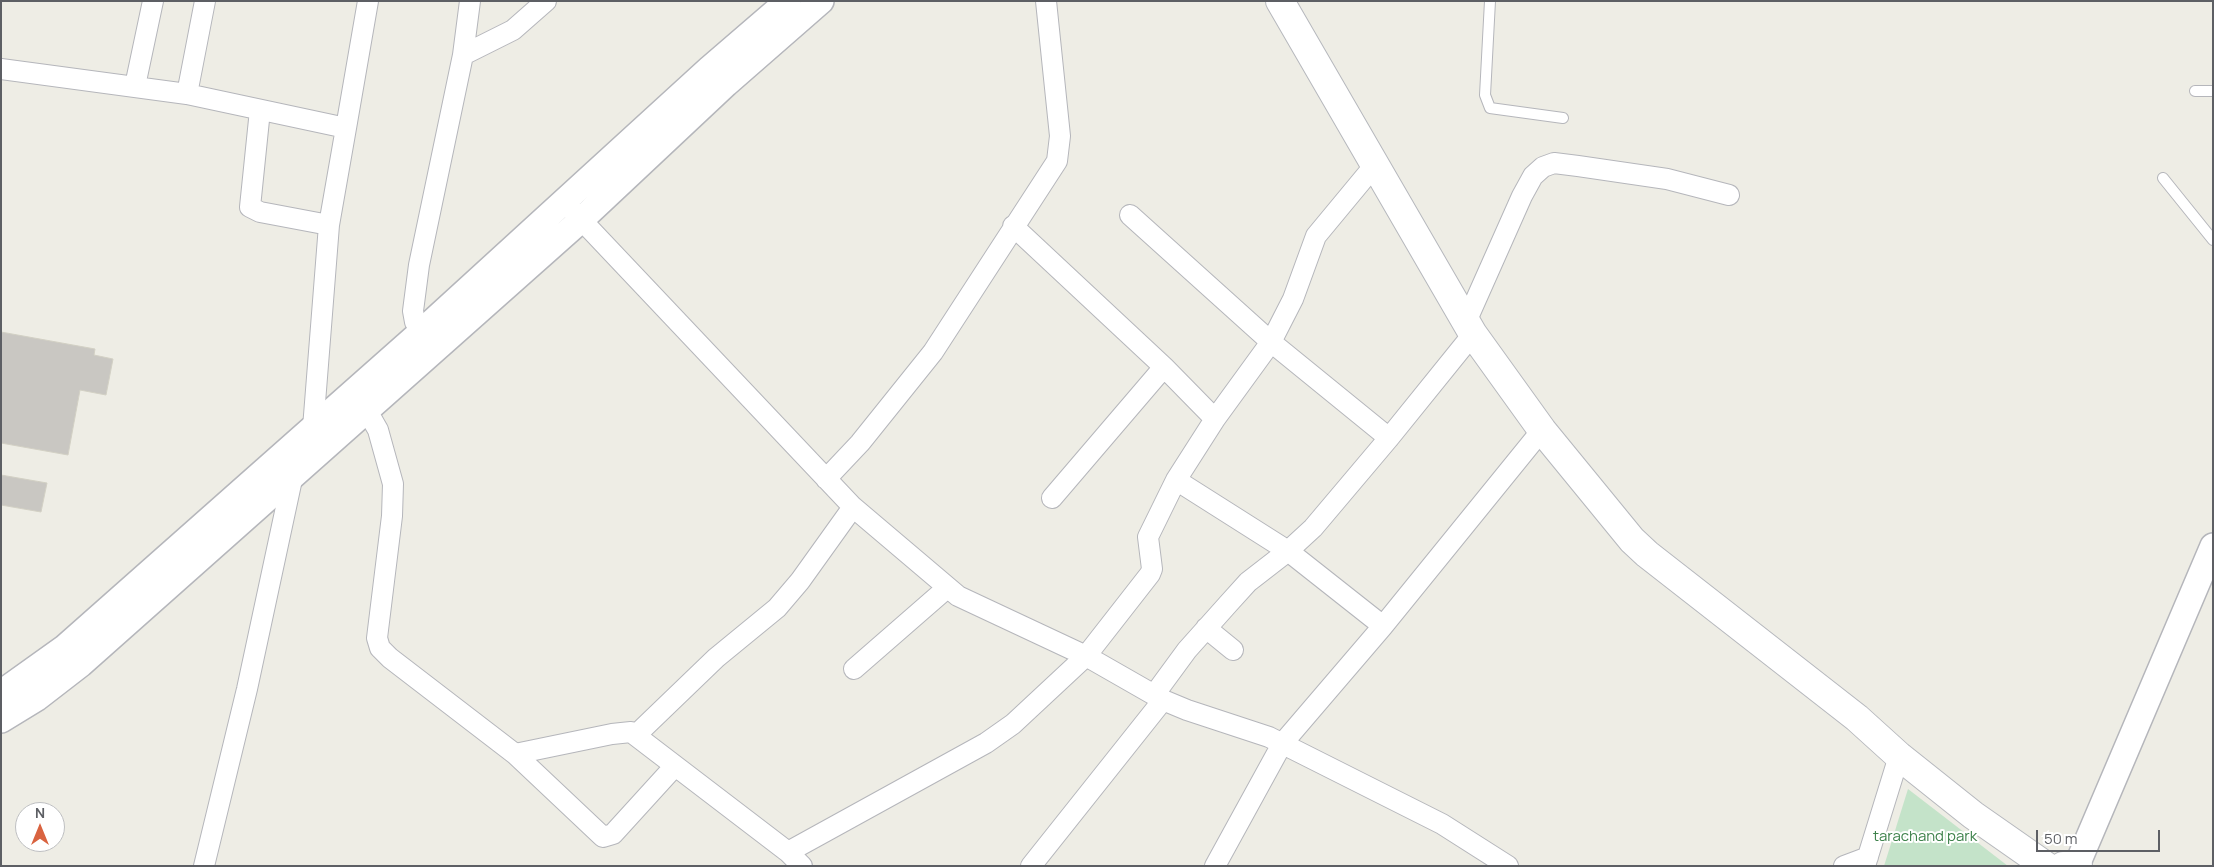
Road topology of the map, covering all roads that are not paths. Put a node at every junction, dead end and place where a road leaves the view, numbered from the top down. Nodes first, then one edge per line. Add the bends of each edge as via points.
1 (153, 1) edge
2 (205, 1) edge
3 (368, 1) edge
4 (470, 1) edge
5 (546, 1) edge
6 (788, 1) edge
7 (821, 1) edge
8 (1046, 1) edge
9 (1280, 1) edge
10 (1490, 1) edge
11 (463, 55) junction
12 (1, 68) edge
13 (135, 86) junction
14 (2195, 91) dead end
15 (2213, 92) edge
16 (187, 94) junction
17 (260, 110) junction
18 (1563, 118) dead end
19 (346, 128) junction
20 (1374, 166) junction
21 (2163, 178) dead end
22 (1729, 195) dead end
23 (563, 202) junction
24 (1130, 215) dead end
25 (581, 220) junction
26 (329, 225) junction
27 (1013, 226) junction
28 (2213, 240) edge
29 (1469, 328) junction
30 (429, 340) junction
31 (1271, 342) junction
32 (1164, 367) junction
33 (366, 409) junction
34 (1216, 419) junction
35 (1542, 430) junction
36 (1389, 438) junction
37 (309, 441) junction
38 (294, 474) junction
39 (826, 479) junction
40 (1176, 480) junction
41 (1052, 498) dead end
42 (853, 507) junction
43 (2213, 546) edge
44 (1288, 551) junction
45 (947, 588) junction
46 (1383, 626) junction
47 (1206, 628) junction
48 (1233, 650) dead end
49 (1086, 656) junction
50 (854, 669) dead end
51 (1, 693) edge
52 (1158, 697) junction
53 (1, 720) edge
54 (636, 735) junction
55 (1282, 744) junction
56 (515, 754) junction
57 (1899, 756) junction
58 (674, 767) junction
59 (795, 859) edge
60 (1866, 861) edge
61 (2078, 865) edge
62 (204, 866) edge
63 (1031, 866) edge
64 (1215, 866) edge
65 (1508, 866) edge
66 (1844, 866) edge
67 (2046, 866) edge
68 (2063, 866) edge

1 - 13 street
2 - 16 street
3 - 19 street
4 - 11 street
5 - 11 street via 513,30
6 - 23 street
7 - 25 street via 726,84
8 - 27 street via 1060,136 1059,154
9 - 20 main road
10 - 18 lane via 1485,94 1490,108
11 - 30 street via 419,265 413,311 415,322
12 - 13 street
13 - 16 street
14 - 15 lane
16 - 17 street
17 - 19 street
17 - 26 street via 250,207 260,212
19 - 26 street
20 - 29 main road
20 - 31 street via 1316,236 1292,299
21 - 28 lane
22 - 29 street via 1667,179 1588,167 1554,163 1543,167 1533,176 1522,196
23 - 25 street
23 - 30 street
24 - 31 street
25 - 30 street
25 - 39 street
26 - 37 street
27 - 32 street
27 - 39 street via 933,352 860,443
29 - 35 main road
29 - 36 street
30 - 33 street
30 - 37 street
31 - 34 street
31 - 36 street
32 - 34 street
32 - 41 street
33 - 37 street
33 - 56 street via 378,430 393,484 377,638 380,648
34 - 40 street
35 - 46 street
35 - 57 main road via 1647,554 1857,718
36 - 44 street via 1312,528
37 - 38 street
37 - 51 street via 64,648
38 - 53 street via 81,664 37,698
38 - 62 street via 247,690
39 - 42 street
40 - 44 street
40 - 49 street via 1148,537 1150,574
42 - 45 street
42 - 54 street via 777,608 716,658
43 - 61 street
44 - 46 street
44 - 47 street via 1248,582
45 - 49 street via 965,601
45 - 50 street
46 - 55 street
47 - 48 street
47 - 52 street
49 - 52 street
49 - 59 street via 1013,724 986,743
52 - 55 street
52 - 63 street
54 - 56 street via 626,732 612,734
54 - 58 street
55 - 64 street
55 - 65 street via 1442,824
56 - 58 street via 603,837 613,834
57 - 60 street
57 - 67 main road via 1973,815
58 - 59 street
60 - 66 street
61 - 68 main road

